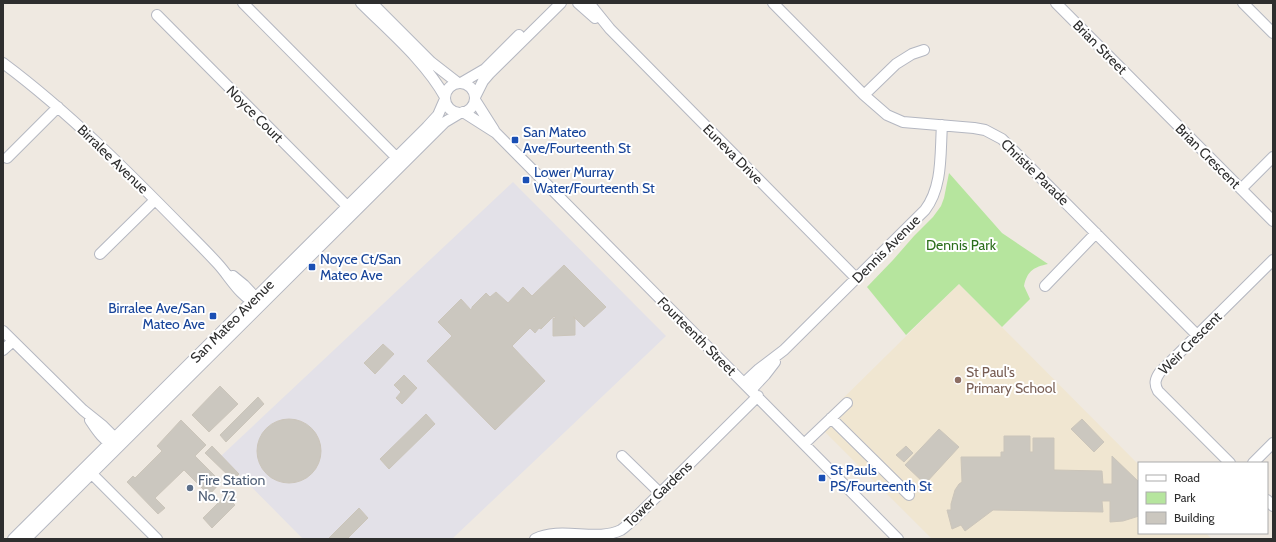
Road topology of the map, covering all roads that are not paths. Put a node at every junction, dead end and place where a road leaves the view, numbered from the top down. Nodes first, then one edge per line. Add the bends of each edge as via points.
1 (243, 3) edge
2 (361, 3) edge
3 (372, 3) edge
4 (578, 3) edge
5 (589, 3) edge
6 (773, 3) edge
7 (1056, 3) edge
8 (1243, 3) edge
9 (556, 4) edge
10 (157, 15) dead end
11 (610, 29) junction
12 (1273, 34) edge
13 (924, 50) dead end
14 (3, 63) edge
15 (460, 83) junction
16 (1143, 90) joint
17 (864, 95) junction
18 (445, 98) junction
19 (475, 98) junction
20 (58, 107) junction
21 (461, 112) junction
22 (942, 125) junction
23 (496, 134) junction
24 (1273, 157) edge
25 (7, 158) dead end
26 (400, 161) junction
27 (1240, 189) junction
28 (155, 200) junction
29 (351, 210) junction
30 (1273, 221) edge
31 (1096, 233) junction
32 (100, 254) dead end
33 (1273, 260) edge
34 (857, 278) junction
35 (1045, 286) dead end
36 (256, 301) junction
37 (3, 331) edge
38 (1197, 335) junction
39 (13, 341) junction
40 (3, 350) edge
41 (751, 390) junction
42 (847, 403) dead end
43 (831, 418) junction
44 (114, 442) junction
45 (804, 444) junction
46 (1273, 444) edge
47 (622, 456) dead end
48 (1229, 462) edge
49 (1255, 462) edge
50 (88, 470) junction
51 (660, 493) junction
52 (909, 495) dead end
53 (13, 539) edge
54 (26, 539) edge
55 (157, 539) edge
56 (535, 539) edge
57 (898, 539) edge

1 - 26 street
2 - 18 street via 425,67
3 - 15 street via 431,62
4 - 11 street, Euneva Drive
5 - 11 street, Euneva Drive
6 - 17 street, Christie Parade
7 - 16 street, Brian Street
8 - 12 street
9 - 15 street via 485,69
9 - 19 street via 489,74
10 - 29 street, Noyce Court
11 - 34 street, Euneva Drive
13 - 17 street via 896,64
14 - 20 street, Birralee Avenue
15 - 18 street via 448,89
15 - 19 street via 469,86
16 - 27 street, Brian Crescent
17 - 22 street, Christie Parade via 881,111 895,119 909,123
18 - 21 street via 448,107 455,112
18 - 26 street, San Mateo Avenue via 438,115
19 - 21 street via 471,108
19 - 23 street, Fourteenth Street
20 - 25 street
20 - 28 street, Birralee Avenue
21 - 23 street, Fourteenth Street
21 - 26 street, San Mateo Avenue via 445,122
22 - 31 street, Christie Parade via 985,130 1002,139
22 - 34 street, Dennis Avenue via 939,176 932,201
23 - 41 street, Fourteenth Street
24 - 27 street
26 - 29 street, San Mateo Avenue
27 - 30 street, Brian Crescent
28 - 32 street
28 - 36 street, Birralee Avenue via 240,290
29 - 36 street, San Mateo Avenue
31 - 35 street
31 - 38 street, Christie Parade
33 - 38 street, Weir Crescent
34 - 41 street, Dennis Avenue via 784,350 759,369
36 - 44 street, San Mateo Avenue
37 - 39 street
38 - 48 street, Weir Crescent via 1157,375 1156,387
39 - 40 street
39 - 44 street via 83,410 103,426
41 - 45 street, Fourteenth Street
41 - 51 street, Tower Gardens
42 - 43 street
43 - 45 street
43 - 52 street
44 - 50 street, San Mateo Avenue
45 - 57 street, Fourteenth Street
46 - 49 street
47 - 51 street
50 - 53 street, San Mateo Avenue
50 - 54 street, San Mateo Avenue
50 - 55 street
51 - 56 street, Tower Gardens via 626,526 614,532 548,534

